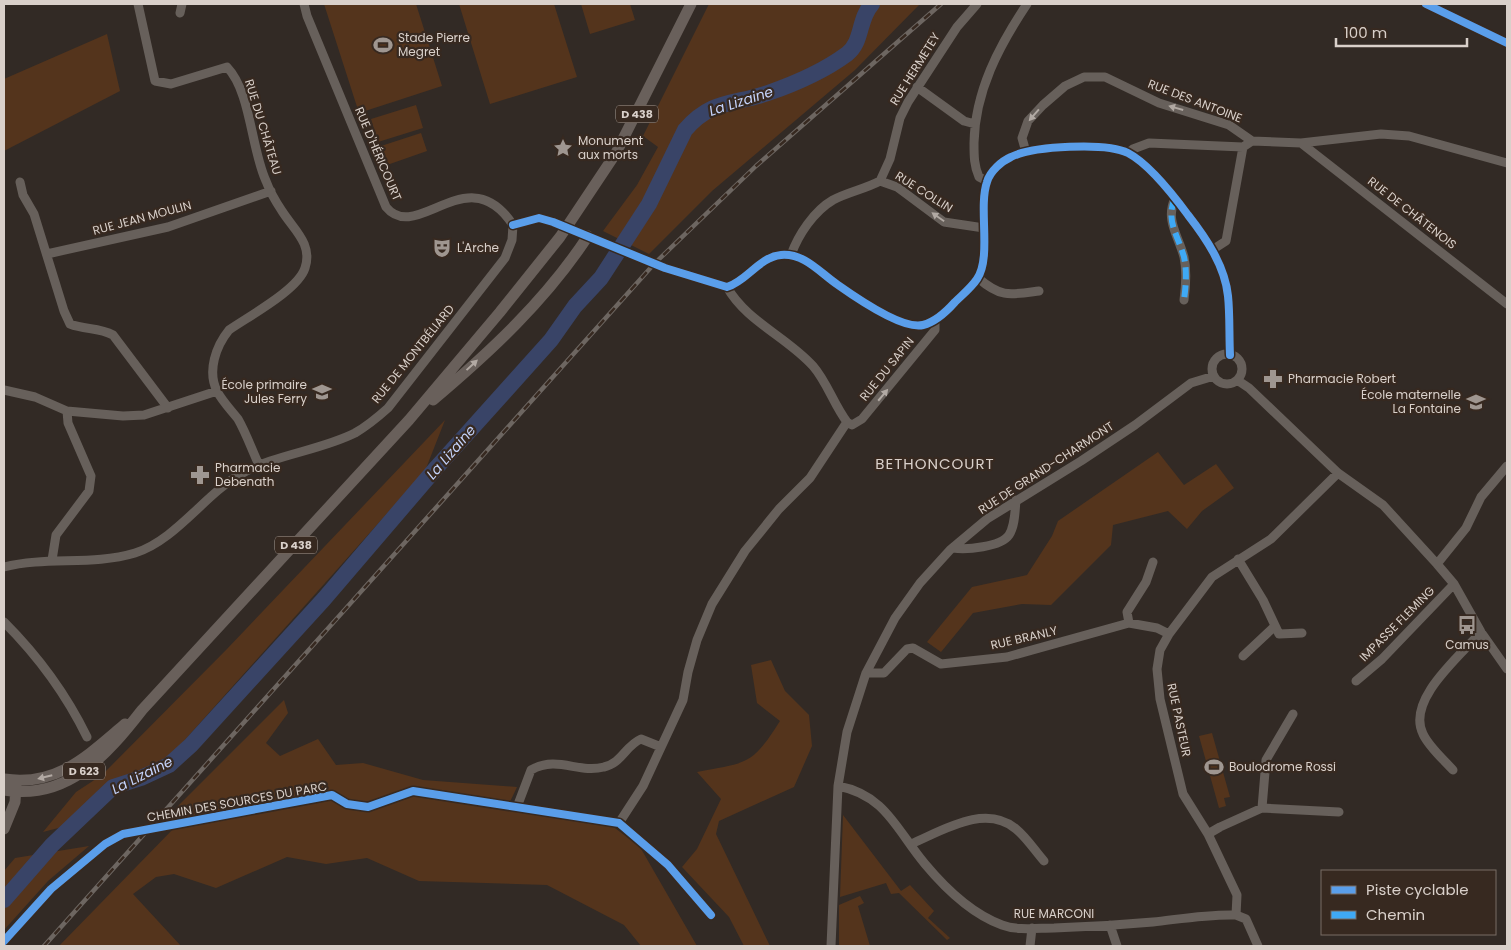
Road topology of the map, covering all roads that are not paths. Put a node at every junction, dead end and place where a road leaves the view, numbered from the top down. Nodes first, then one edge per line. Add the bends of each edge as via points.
1 (138, 4) edge
2 (182, 4) edge
3 (304, 4) edge
4 (691, 4) edge
5 (977, 4) edge
6 (1027, 4) edge
7 (1426, 4) edge
8 (180, 13) dead end
9 (1507, 43) edge
10 (917, 88) junction
11 (974, 124) junction
12 (1252, 141) junction
13 (1301, 143) junction
14 (1243, 147) junction
15 (1026, 152) junction
16 (1128, 153) junction
17 (1507, 163) edge
18 (880, 181) junction
19 (987, 181) junction
20 (20, 182) dead end
21 (271, 191) junction
22 (1175, 198) junction
23 (513, 225) junction
24 (984, 228) junction
25 (592, 238) junction
26 (1212, 250) junction
27 (47, 254) junction
28 (790, 255) junction
29 (978, 278) junction
30 (727, 287) junction
31 (1039, 291) dead end
32 (1184, 300) dead end
33 (1507, 304) edge
34 (935, 320) junction
35 (1230, 355) junction
36 (1214, 376) junction
37 (1237, 380) junction
38 (4, 390) edge
39 (217, 391) junction
40 (168, 408) junction
41 (67, 412) junction
42 (409, 420) junction
43 (847, 422) junction
44 (258, 465) junction
45 (1507, 466) edge
46 (1338, 473) junction
47 (1016, 500) junction
48 (953, 548) junction
49 (1238, 559) junction
50 (52, 560) junction
51 (1153, 562) dead end
52 (1438, 564) junction
53 (4, 567) edge
54 (1454, 584) junction
55 (4, 622) edge
56 (1129, 623) junction
57 (1275, 626) junction
58 (1481, 632) junction
59 (1302, 633) dead end
60 (1169, 634) junction
61 (1244, 656) dead end
62 (1507, 669) edge
63 (866, 673) junction
64 (1356, 682) dead end
65 (142, 710) joint
66 (1293, 714) dead end
67 (87, 737) dead end
68 (661, 747) junction
69 (1453, 770) dead end
70 (4, 779) edge
71 (16, 786) junction
72 (838, 786) junction
73 (4, 790) edge
74 (517, 806) junction
75 (1262, 808) junction
76 (1339, 812) dead end
77 (619, 823) junction
78 (4, 829) edge
79 (1208, 834) junction
80 (911, 844) junction
81 (1044, 861) dead end
82 (712, 915) dead end
83 (1236, 915) junction
84 (1110, 925) junction
85 (1032, 928) junction
86 (4, 941) edge
87 (831, 946) edge
88 (1030, 946) edge
89 (1117, 946) edge
90 (1258, 946) edge

1 - 21 street, RUE DU CHÂTEAU via 155,81 170,84 227,67 234,74 260,166
2 - 8 street
3 - 23 street, RUE D'HÉRICOURT via 390,213 410,218 465,197 477,197 495,203
4 - 42 main road, D 438 via 616,153 560,237
5 - 10 street, RUE HERMETEY via 957,26
6 - 11 street via 1006,35 988,73
7 - 9 street
10 - 11 street via 964,121
10 - 18 street, RUE HERMETEY via 900,118 890,159
11 - 19 street via 974,167 979,177
12 - 13 street
12 - 14 street
12 -> 15 street, RUE DES ANTOINE via 1229,125 1159,103 1105,76 1084,76 1065,86 1028,121 1022,138
13 - 17 street via 1381,134 1409,136
13 - 33 street, RUE DE CHÂTENOIS
14 - 16 street via 1149,142 1132,148
14 - 26 street via 1226,241
15 - 16 street via 1046,148 1110,147
15 - 19 street via 1001,163
16 - 22 street
24 -> 18 street, RUE COLLIN via 944,222 897,187
18 - 28 street via 822,208 800,234
19 - 24 street
20 - 27 street
21 - 27 street, RUE JEAN MOULIN via 168,227
21 - 39 street, RUE DU CHÂTEAU via 304,241 305,267 297,281 222,338 214,357 213,379
22 - 26 street
22 - 32 street via 1170,209 1185,266
23 - 25 street via 539,218
23 - 44 street, RUE DE MONTBÉLIARD via 512,240 505,258 388,408 354,433
24 - 29 street
25 - 30 street via 692,278
42 -> 25 main road via 534,306
26 - 35 street via 1223,272 1228,293
27 - 40 street via 70,324 102,328 112,335
28 - 30 street via 766,260 742,280
28 - 34 street via 808,262 837,285 908,324 922,325
29 - 31 street via 1001,294
29 - 34 street
30 - 43 street via 735,301 814,367
43 -> 34 street, RUE DU SAPIN via 852,424 862,419 935,330
35 - 36 street via 1216,359 1212,367
35 - 37 street via 1240,363 1241,372
36 - 37 street via 1224,384
36 - 47 street, RUE DE GRAND-CHARMONT via 1191,383 1117,437
37 - 46 street
38 - 41 street via 35,397
39 - 40 street
39 - 44 street, RUE DU CHÂTEAU via 238,420
40 - 41 street via 144,415 123,416
41 - 50 street via 68,424 91,476 90,491 56,535
42 - 65 main road, D 438
43 - 68 street via 810,478 779,509 746,550 712,604 697,640 683,700
44 - 50 street, RUE DE MONTBÉLIARD via 239,475 149,547 116,558
45 - 52 street via 1481,497 1466,528
46 - 49 street, RUE PASTEUR via 1271,539
46 - 52 street via 1383,505
47 - 48 street, RUE DE GRAND-CHARMONT
47 - 48 street via 1013,525 1004,540 968,550
48 - 63 street, RUE DE GRAND-CHARMONT via 920,583 895,618
49 - 57 street
49 - 60 street, RUE PASTEUR via 1212,577
50 - 53 street, RUE DE MONTBÉLIARD
51 - 56 street via 1146,582 1127,612
52 - 54 street
54 - 58 street
54 - 64 street, IMPASSE FLEMING
55 - 67 street via 50,674
56 - 60 street, RUE BRANLY via 1157,628
56 - 63 street, RUE BRANLY via 1007,657 941,664 912,648 907,649 884,673
57 - 59 street via 1282,635
57 - 61 street
58 - 62 street
58 - 69 street via 1428,691 1421,706 1419,719 1423,734
60 - 79 street, RUE PASTEUR via 1160,650 1157,669 1160,699 1184,794
63 - 72 street, RUE DE GRAND-CHARMONT via 847,732
65 - 71 main road, D 623 via 71,767
66 - 75 street via 1266,760
68 - 74 street via 641,739 631,743 620,759 604,768 544,763 531,770
68 - 77 street via 643,786
70 - 71 main road, D 623
71 - 73 main road, D 623
71 - 78 main road via 15,802
72 - 80 street, RUE MARCONI via 850,788 876,801
72 - 87 street, RUE DE GRAND-CHARMONT
74 - 77 street, CHEMIN DES SOURCES DU PARC
74 - 86 street, CHEMIN DES SOURCES DU PARC via 413,791 368,807 348,804 332,795 128,832 112,839 51,889
75 - 76 street
75 - 79 street
77 - 82 street via 668,865
79 - 83 street, RUE PASTEUR via 1237,895
80 - 81 street via 962,822 979,818 1000,820 1016,829
80 - 85 street, RUE MARCONI via 925,864 971,908 1002,925
83 - 84 street, RUE MARCONI
83 - 90 street via 1246,920
84 - 85 street, RUE MARCONI
84 - 89 street
85 - 88 street

